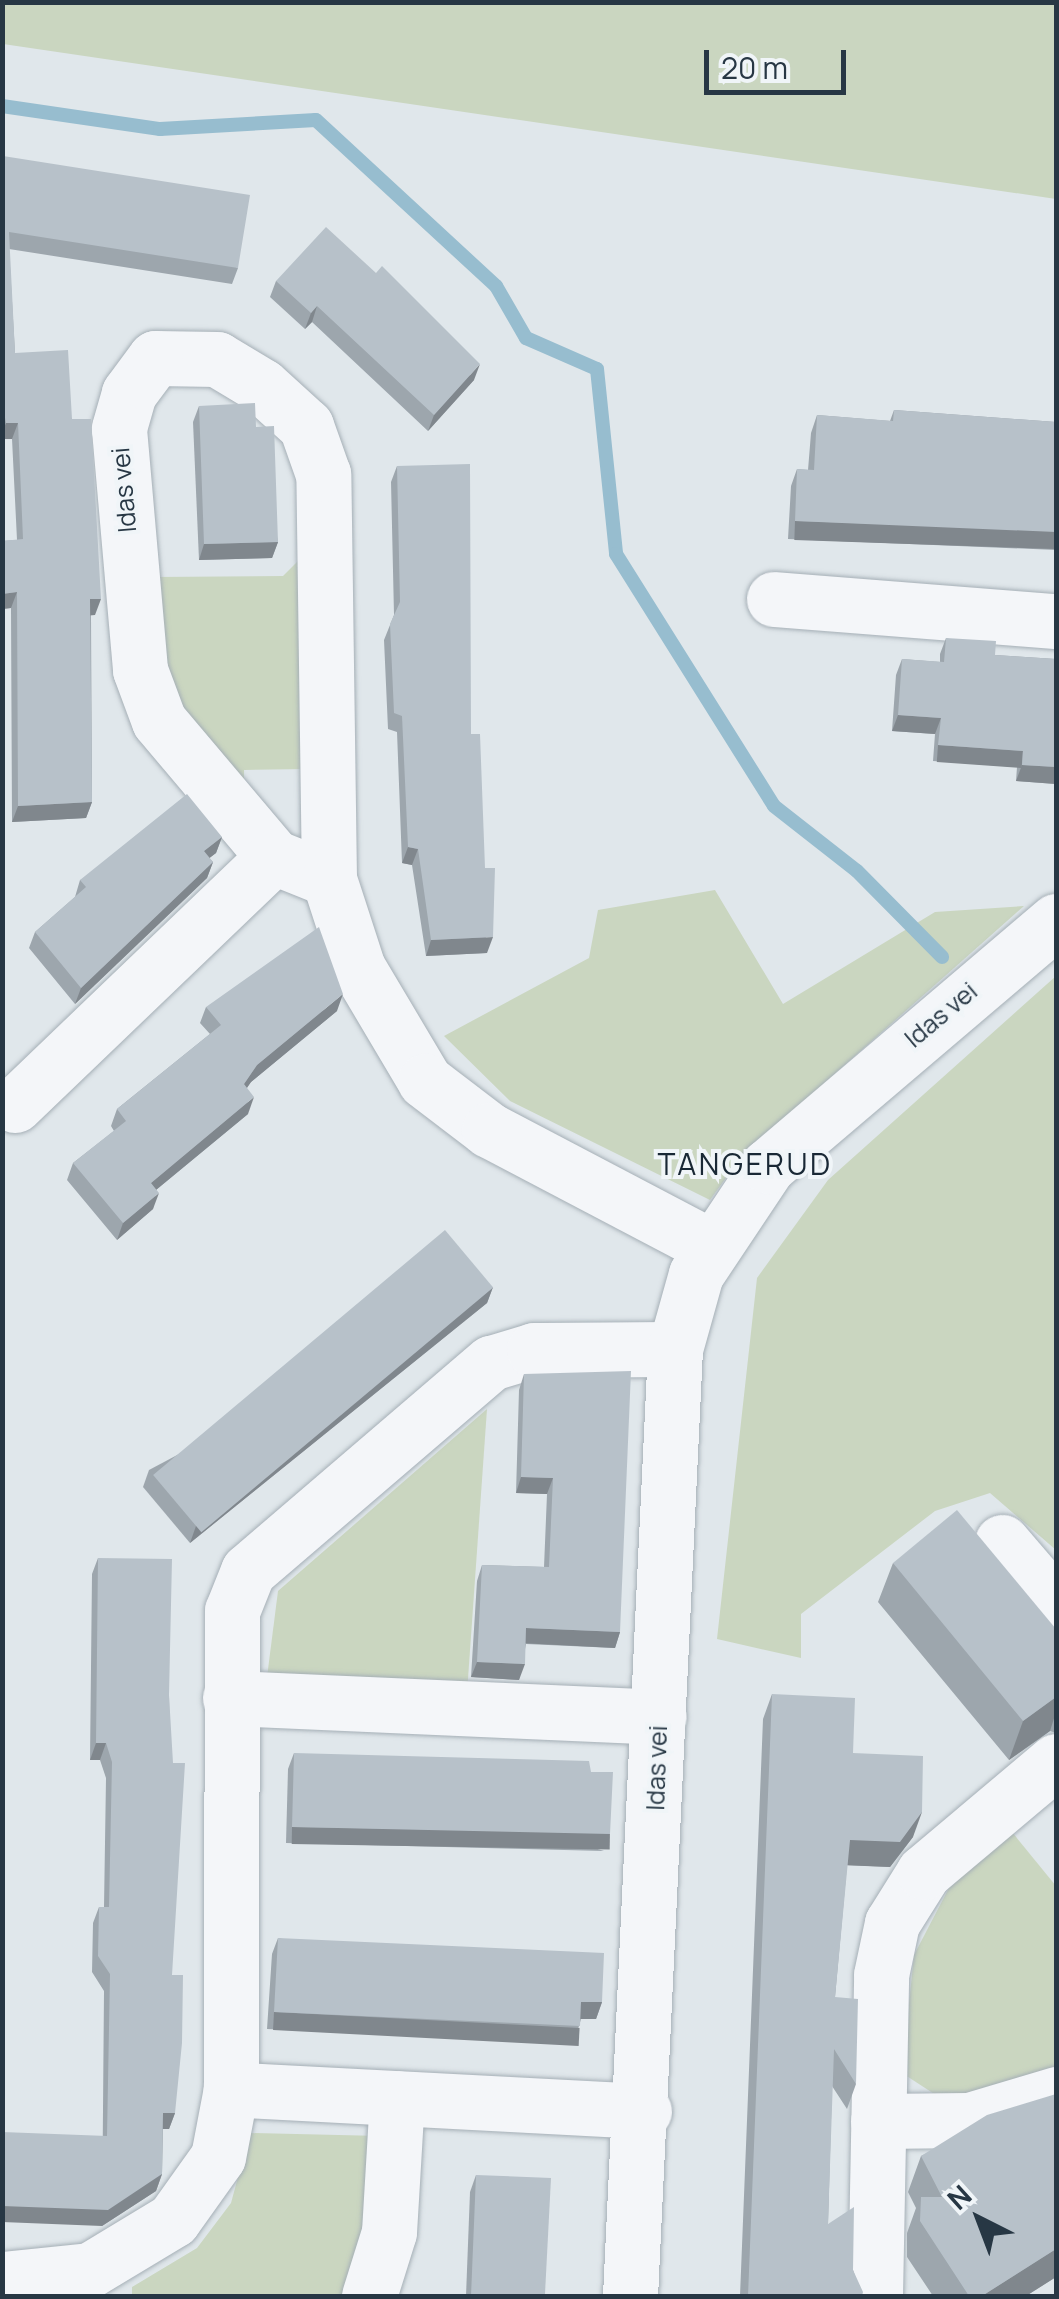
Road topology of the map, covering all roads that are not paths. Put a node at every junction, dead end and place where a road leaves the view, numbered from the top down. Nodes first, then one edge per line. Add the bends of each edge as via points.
1 (774, 598) dead end
2 (1056, 620) edge
3 (274, 857) junction
4 (329, 878) junction
5 (1056, 921) edge
6 (16, 1105) dead end
7 (708, 1245) junction
8 (676, 1350) junction
9 (1002, 1542) dead end
10 (1056, 1605) edge
11 (230, 1698) junction
12 (659, 1716) junction
13 (1056, 1761) edge
14 (231, 2089) junction
15 (1056, 2094) edge
16 (397, 2098) junction
17 (644, 2111) junction
18 (878, 2121) junction
19 (2, 2278) edge
20 (369, 2296) edge
21 (630, 2296) edge
22 (875, 2296) edge

1 - 2 street
3 - 4 street, Idas vei
3 - 4 street, Idas vei via 159,720 140,670 119,429 154,358 217,359 262,386 306,426 323,474
3 - 6 street
4 - 7 street, Idas vei via 358,968 425,1081 490,1130
5 - 7 street, Idas vei via 768,1166
7 - 8 street, Idas vei
8 - 11 street via 534,1350 491,1363 248,1571 232,1612
8 - 12 street, Idas vei
9 - 10 street
11 - 12 street
11 - 14 street
12 - 17 street, Idas vei
13 - 18 street via 924,1872 892,1923 881,1974
14 - 16 street
14 - 19 street via 218,2157 173,2220 90,2270
15 - 18 street via 969,2120
16 - 17 street
16 - 20 street via 389,2232
17 - 21 street, Idas vei
18 - 22 street

